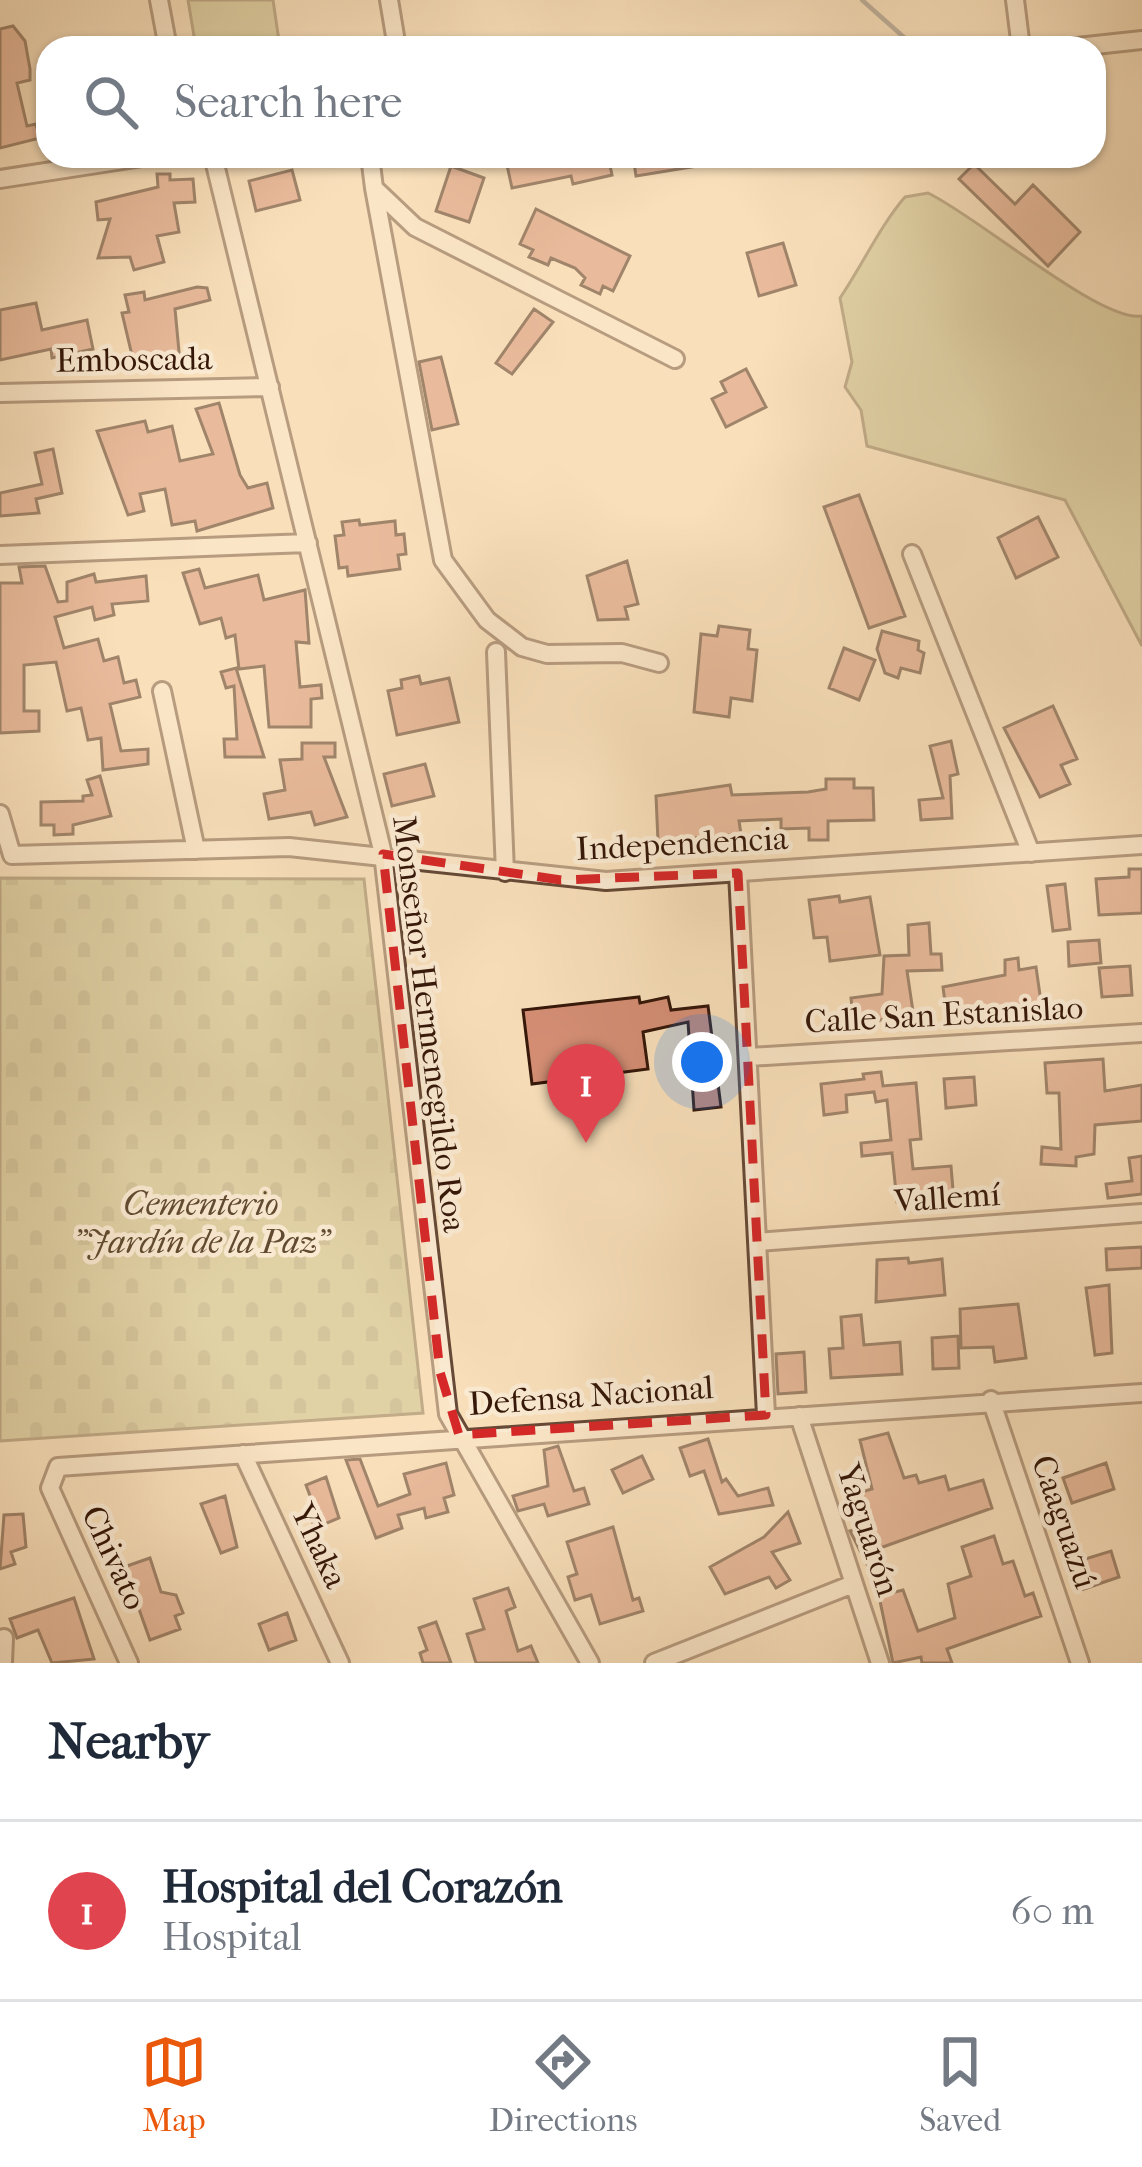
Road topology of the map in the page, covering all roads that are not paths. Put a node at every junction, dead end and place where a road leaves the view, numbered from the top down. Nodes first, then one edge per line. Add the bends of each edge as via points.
1 (160, 0) edge
2 (389, 0) edge
3 (1015, 0) edge
4 (166, 36) edge
5 (395, 36) edge
6 (1020, 36) edge
7 (1142, 40) edge
8 (1106, 44) edge
9 (71, 168) edge
10 (216, 168) edge
11 (372, 168) edge
12 (0, 179) edge
13 (374, 188) junction
14 (675, 359) dead end
15 (270, 387) junction
16 (0, 393) edge
17 (308, 543) junction
18 (912, 554) dead end
19 (0, 555) edge
20 (496, 652) dead end
21 (658, 663) dead end
22 (162, 691) dead end
23 (0, 814) edge
24 (1142, 845) edge
25 (196, 850) junction
26 (1031, 853) junction
27 (383, 854) junction
28 (505, 872) junction
29 (739, 873) junction
30 (1142, 1033) edge
31 (749, 1057) junction
32 (1142, 1213) edge
33 (757, 1242) junction
34 (1142, 1393) edge
35 (991, 1400) junction
36 (766, 1415) junction
37 (799, 1416) junction
38 (459, 1435) junction
39 (243, 1454) junction
40 (50, 1477) joint
41 (853, 1584) junction
42 (4, 1638) dead end
43 (3, 1663) edge
44 (129, 1663) edge
45 (340, 1663) edge
46 (590, 1663) edge
47 (654, 1663) edge
48 (880, 1663) edge
49 (1080, 1663) edge

1 - 4 street
2 - 5 street
3 - 6 street
7 - 8 street
9 - 12 street
10 - 15 street, Monseñor Hermenegildo Roa
11 - 13 street
13 - 14 street via 415,227
13 - 21 street via 443,560 487,620 522,647
15 - 16 street, Emboscada
15 - 17 street, Monseñor Hermenegildo Roa
17 - 19 street
17 - 27 street, Monseñor Hermenegildo Roa
18 - 26 street
20 - 28 street
22 - 25 street
23 - 25 street, Independencia via 10,854
24 - 26 street, Independencia
25 - 27 street, Independencia
26 - 29 street, Independencia
27 - 28 street, Independencia
27 - 38 street, Monseñor Hermenegildo Roa via 440,1372
28 - 29 street, Independencia via 606,881
29 - 31 street
30 - 31 street, Calle San Estanislao
31 - 33 street
32 - 33 street, Vallemí
33 - 36 street
34 - 35 street, Defensa Nacional
35 - 37 street, Defensa Nacional
35 - 49 street, Caaguazú
36 - 37 street, Defensa Nacional
36 - 38 street, Defensa Nacional
37 - 41 street, Yaguarón
38 - 39 street, Defensa Nacional
38 - 46 street, Monseñor Hermenegildo Roa
39 - 40 street, Defensa Nacional via 70,1463
39 - 45 street, Yhaka
40 - 44 street, Chivato
41 - 47 street
41 - 48 street, Yaguarón
42 - 43 street

